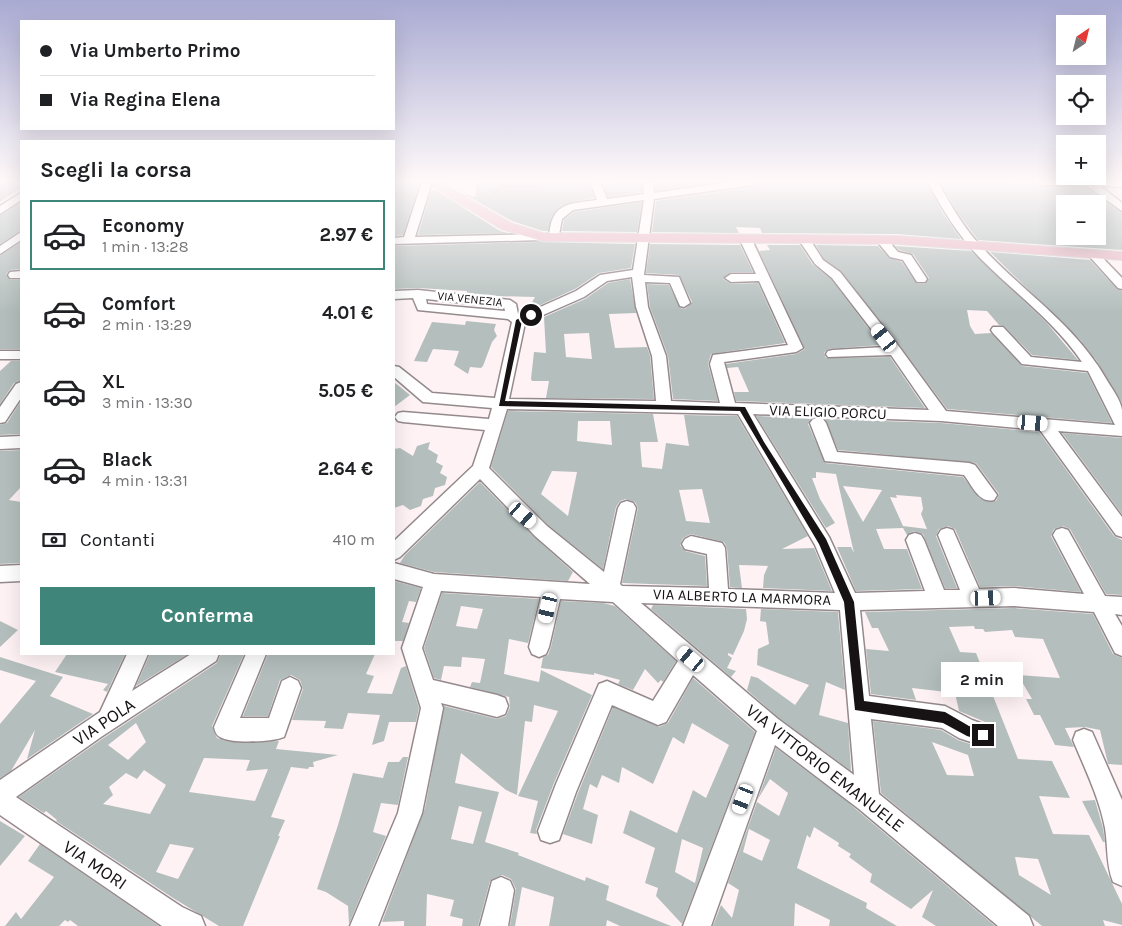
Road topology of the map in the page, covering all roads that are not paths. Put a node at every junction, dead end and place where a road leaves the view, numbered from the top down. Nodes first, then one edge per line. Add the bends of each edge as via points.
1 (413, 225) edge
2 (505, 225) edge
3 (554, 225) edge
4 (646, 225) edge
5 (959, 225) edge
6 (548, 237) junction
7 (18, 239) edge
8 (409, 240) junction
9 (644, 240) junction
10 (746, 240) junction
11 (805, 240) junction
12 (882, 240) junction
13 (395, 241) edge
14 (975, 246) junction
15 (0, 251) edge
16 (1094, 255) junction
17 (1122, 256) edge
18 (638, 276) junction
19 (764, 277) junction
20 (731, 278) dead end
21 (922, 279) dead end
22 (1122, 285) edge
23 (395, 295) edge
24 (684, 303) dead end
25 (516, 318) junction
26 (998, 330) dead end
27 (895, 351) junction
28 (833, 354) dead end
29 (1092, 367) junction
30 (395, 371) edge
31 (20, 388) edge
32 (428, 398) junction
33 (501, 404) junction
34 (664, 406) junction
35 (736, 408) junction
36 (816, 416) junction
37 (941, 416) junction
38 (0, 418) edge
39 (398, 420) edge
40 (1044, 424) junction
41 (1122, 424) edge
42 (494, 425) junction
43 (1122, 431) edge
44 (20, 442) edge
45 (0, 443) edge
46 (480, 469) junction
47 (988, 495) dead end
48 (627, 508) dead end
49 (1122, 530) edge
50 (948, 535) dead end
51 (1062, 535) dead end
52 (916, 540) dead end
53 (691, 544) dead end
54 (395, 551) edge
55 (586, 570) junction
56 (395, 571) edge
57 (434, 582) junction
58 (553, 589) junction
59 (576, 590) junction
60 (626, 596) junction
61 (719, 596) junction
62 (973, 598) junction
63 (938, 600) junction
64 (849, 602) junction
65 (1101, 604) junction
66 (1122, 606) edge
67 (1122, 646) edge
68 (539, 647) dead end
69 (138, 655) edge
70 (207, 655) edge
71 (256, 655) edge
72 (691, 659) junction
73 (290, 688) dead end
74 (426, 690) junction
75 (497, 706) dead end
76 (859, 706) junction
77 (108, 719) junction
78 (770, 727) junction
79 (983, 735) dead end
80 (1084, 740) dead end
81 (0, 794) edge
82 (868, 800) junction
83 (0, 801) edge
84 (550, 831) dead end
85 (1122, 873) edge
86 (500, 890) dead end
87 (176, 923) edge
88 (364, 926) edge
89 (494, 926) edge
90 (697, 926) edge
91 (1019, 926) edge

1 - 8 street
2 - 6 main road
3 - 6 street
4 - 9 street
5 - 14 street
6 - 8 street
6 - 9 main road
7 - 15 street
8 - 13 street
9 - 10 main road
9 - 18 street
10 - 11 main road
10 - 19 street
11 - 12 main road
11 - 27 street via 819,262 836,275
12 - 14 main road
12 - 21 street via 894,255 907,257
14 - 16 main road
14 - 29 street via 1067,334
16 - 17 main road
16 - 22 street
18 - 24 street via 675,280
18 - 25 street via 604,278 580,294
18 - 34 street via 642,307 659,356
19 - 20 street
19 - 35 street via 796,348 718,358 717,364
23 - 25 street, VIA VENEZIA via 418,294 422,307
25 - 33 street
26 - 29 street via 1027,360
27 - 28 street
27 - 37 street
29 - 41 street
30 - 32 street
31 - 38 street
32 - 33 street, VIA ELIGIO PORCU
32 - 39 street
33 - 34 street, VIA ELIGIO PORCU
33 - 42 street
34 - 35 street, VIA ELIGIO PORCU
35 - 36 street, VIA ELIGIO PORCU
35 - 64 street via 823,542
36 - 37 street, VIA ELIGIO PORCU
36 - 47 street via 831,457 969,469
37 - 40 street, VIA ELIGIO PORCU
39 - 42 street
40 - 43 street, VIA ELIGIO PORCU
40 - 49 street
42 - 46 street
44 - 45 street
46 - 54 street
46 - 55 street, VIA VITTORIO EMANUELE via 523,515
48 - 60 street
50 - 62 street
51 - 65 street
52 - 63 street
53 - 61 street via 716,548
55 - 59 street via 585,579
55 - 60 street, VIA VITTORIO EMANUELE
56 - 57 street, VIA ALBERTO LA MARMORA
57 - 58 street, VIA ALBERTO LA MARMORA
57 - 74 street via 412,648
58 - 59 street, VIA ALBERTO LA MARMORA
58 - 68 street
59 - 60 street, VIA ALBERTO LA MARMORA
60 - 61 street, VIA ALBERTO LA MARMORA
60 - 72 street, VIA VITTORIO EMANUELE
61 - 64 street, VIA ALBERTO LA MARMORA
62 - 63 street, VIA ALBERTO LA MARMORA
62 - 65 street, VIA ALBERTO LA MARMORA via 1014,597
63 - 64 street, VIA ALBERTO LA MARMORA
64 - 76 street
65 - 66 street, VIA ALBERTO LA MARMORA
65 - 67 street
69 - 77 street
70 - 77 street, VIA POLA
71 - 73 street via 225,727 227,729 276,729
72 - 78 street, VIA VITTORIO EMANUELE
72 - 84 street via 658,714 607,692
74 - 75 street
74 - 88 street via 432,708 410,814
76 - 79 street via 945,718
76 - 82 street
77 - 81 street, VIA POLA
78 - 82 street, VIA VITTORIO EMANUELE
78 - 90 street
80 - 85 street via 1109,796 1117,828
82 - 91 street, VIA VITTORIO EMANUELE
83 - 87 street, VIA MORI
86 - 89 street

